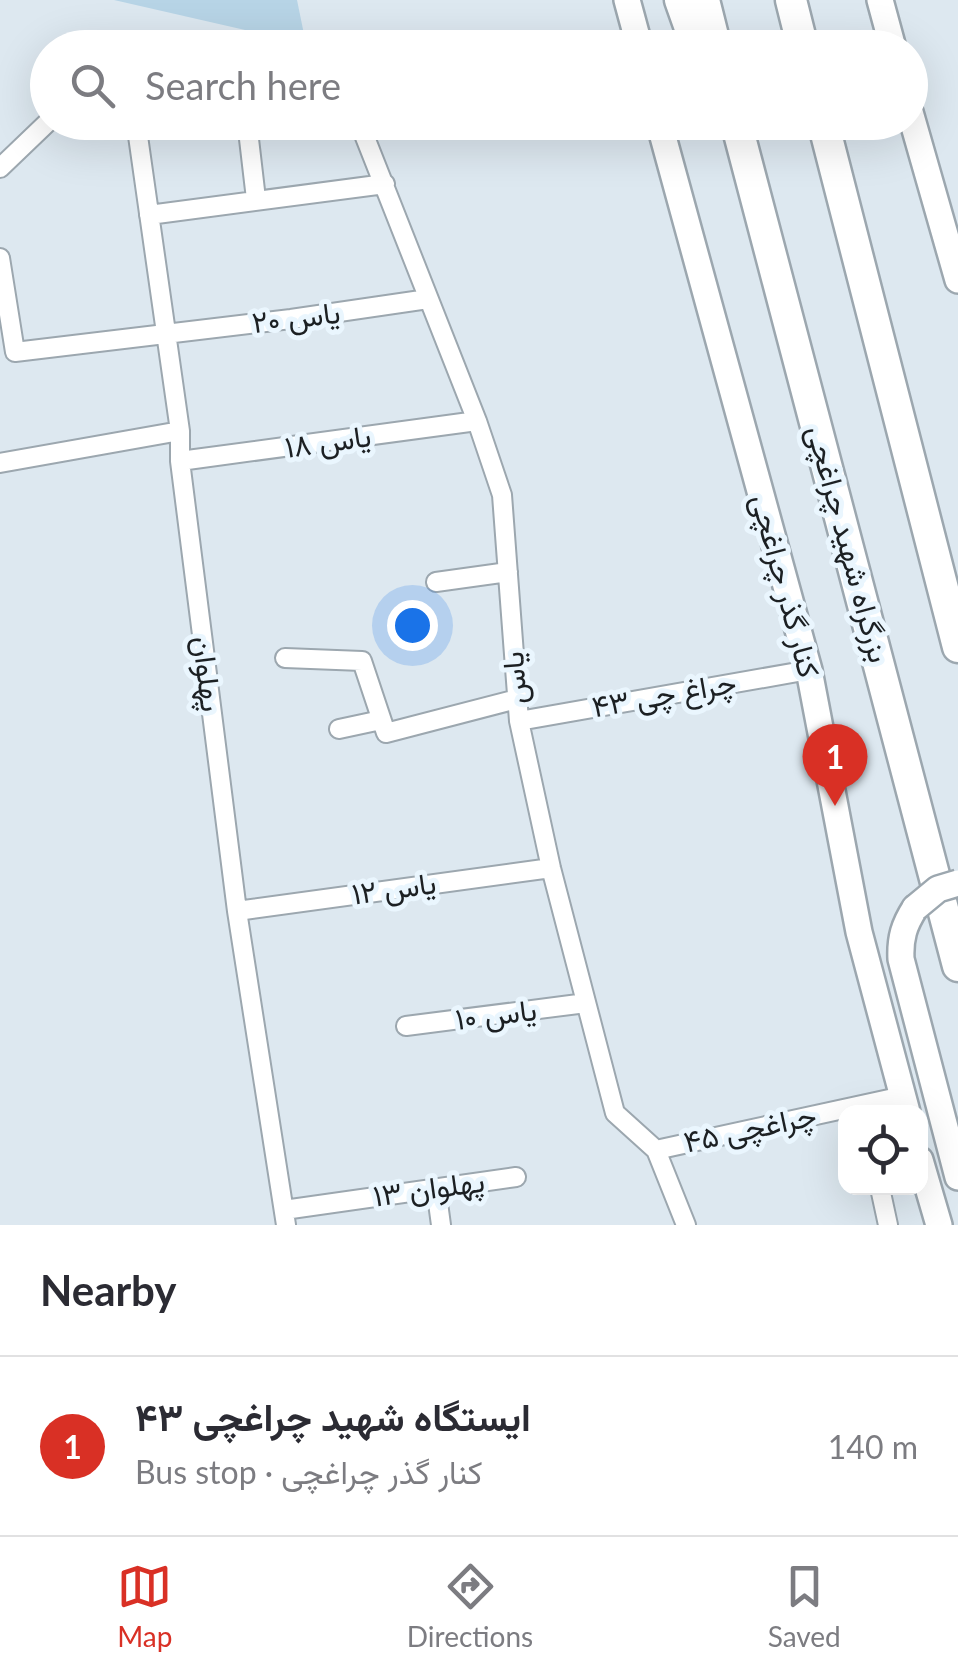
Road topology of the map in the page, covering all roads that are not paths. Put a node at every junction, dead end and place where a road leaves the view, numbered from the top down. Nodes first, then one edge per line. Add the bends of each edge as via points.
1 (627, 0) edge
2 (680, 0) edge
3 (704, 0) edge
4 (791, 0) edge
5 (812, 0) edge
6 (880, 0) edge
7 (635, 30) edge
8 (691, 30) edge
9 (712, 30) edge
10 (799, 30) edge
11 (817, 30) edge
12 (888, 30) edge
13 (30, 139) edge
14 (139, 140) edge
15 (249, 140) edge
16 (367, 140) edge
17 (669, 140) edge
18 (729, 140) edge
19 (741, 140) edge
20 (828, 140) edge
21 (837, 140) edge
22 (918, 140) edge
23 (0, 168) edge
24 (385, 184) junction
25 (256, 199) junction
26 (149, 214) junction
27 (856, 245) junction
28 (0, 258) edge
29 (778, 278) junction
30 (958, 280) edge
31 (428, 299) junction
32 (164, 332) junction
33 (476, 421) junction
34 (180, 431) junction
35 (180, 461) junction
36 (0, 462) edge
37 (508, 572) junction
38 (436, 582) dead end
39 (958, 647) edge
40 (285, 658) dead end
41 (809, 670) junction
42 (517, 699) junction
43 (381, 720) junction
44 (518, 721) junction
45 (340, 729) dead end
46 (551, 868) junction
47 (958, 884) edge
48 (237, 911) junction
49 (958, 966) edge
50 (586, 1003) junction
51 (406, 1026) dead end
52 (905, 1104) edge
53 (838, 1114) edge
54 (656, 1150) junction
55 (516, 1177) dead end
56 (958, 1177) edge
57 (928, 1187) edge
58 (436, 1188) junction
59 (882, 1195) edge
60 (285, 1217) edge
61 (441, 1225) edge
62 (686, 1225) edge
63 (888, 1225) edge
64 (939, 1225) edge

1 - 7 main road
2 - 8 highway
3 - 9 highway
4 - 10 highway
5 - 11 highway
6 - 12 main road
13 - 23 street
14 - 26 street, پهلوان
15 - 25 street
16 - 24 street, یاس
17 - 41 main road, کنار گذر چراغچی
18 - 29 highway
19 - 29 highway, بزرگراه شهید چراغچی
20 - 27 highway
21 - 27 highway
22 - 30 main road
24 - 25 street
24 - 31 street, یاس
25 - 26 street
26 - 32 street, پهلوان
27 - 39 highway
28 - 32 street, یاس ۲۰ via 15,352
29 - 49 highway, بزرگراه شهید چراغچی
31 - 32 street, یاس ۲۰
31 - 33 street, یاس
32 - 34 street, پهلوان
33 - 35 street, یاس ۱۸
33 - 37 street, یاس via 502,495
34 - 35 street, پهلوان
34 - 36 street
35 - 48 street, پهلوان
37 - 38 street
37 - 42 street, یاس
40 - 43 street via 362,661
41 - 44 street, چراغ چی ۴۳
41 - 52 main road, کنار گذر چراغچی via 859,932
42 - 43 street via 386,733
42 - 44 street, یاس
43 - 45 street
44 - 46 street, یاس
46 - 48 street, یاس ۱۲
46 - 50 street, یاس
47 - 56 main road, bridge via 938,889 915,908 900,941
48 - 60 street, پهلوان
50 - 51 street, یاس ۱۰
50 - 54 street, یاس via 615,1113
53 - 54 street, چراغچی ۴۵
54 - 62 street, یاس
55 - 58 street, پهلوان ۱۳
57 - 64 main road
58 - 60 street, پهلوان ۱۳
58 - 61 street
59 - 63 street

